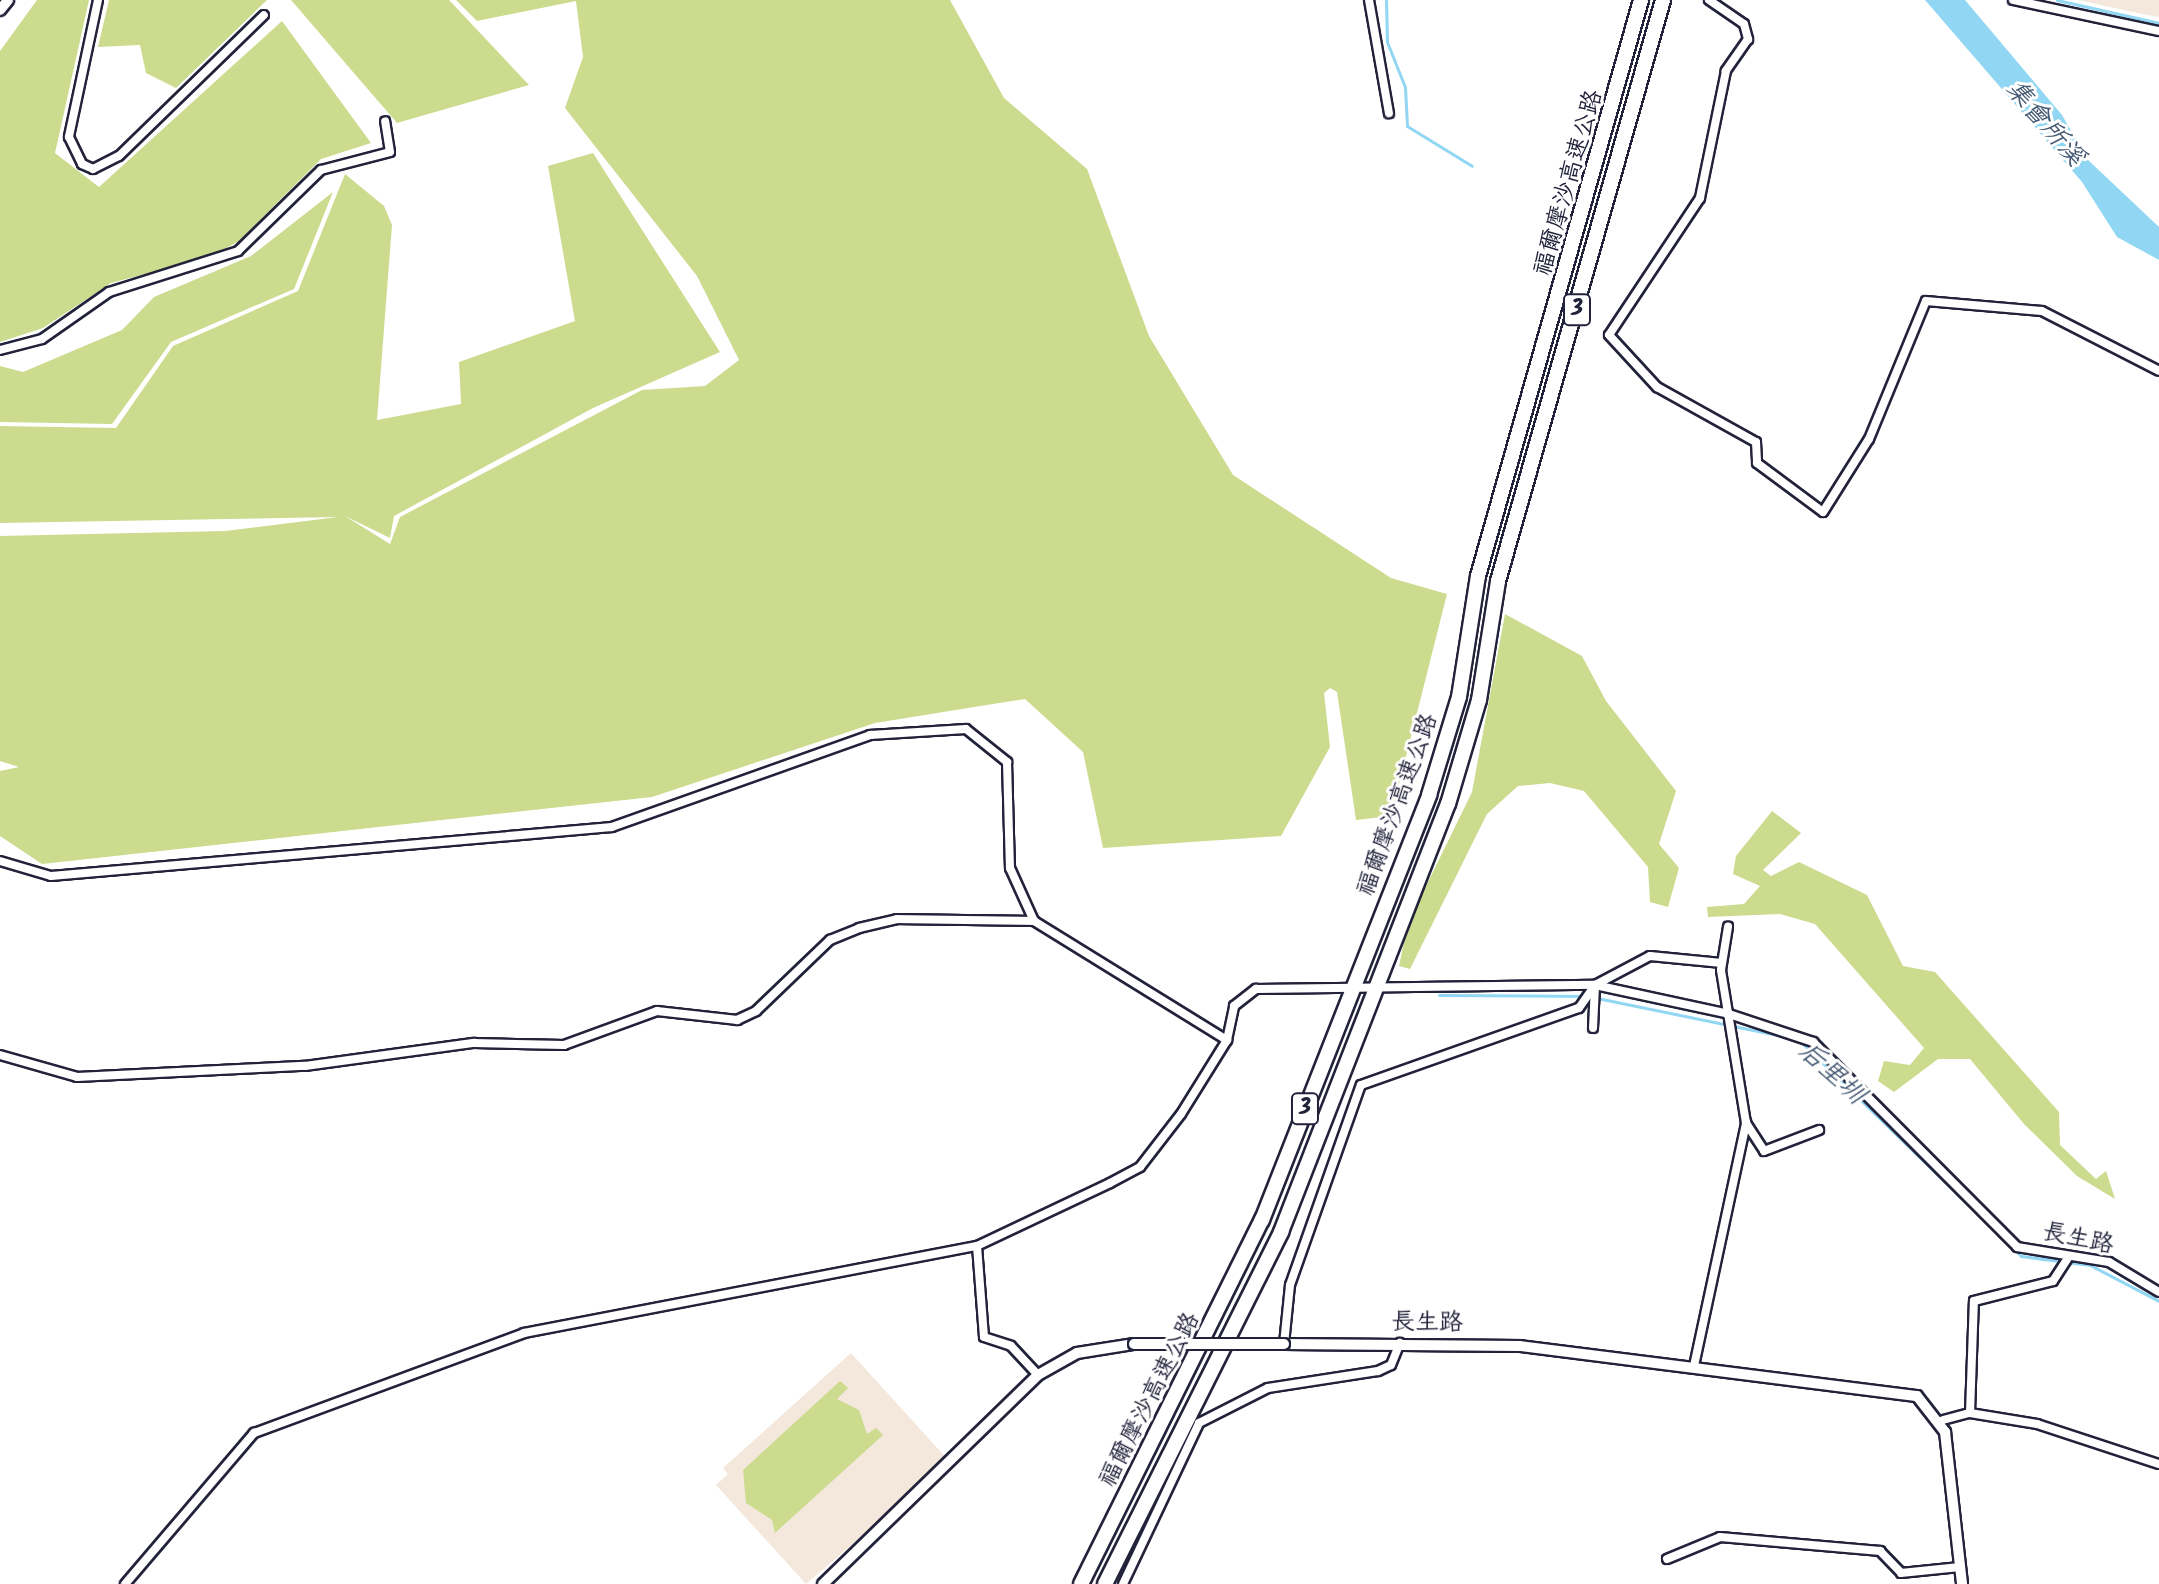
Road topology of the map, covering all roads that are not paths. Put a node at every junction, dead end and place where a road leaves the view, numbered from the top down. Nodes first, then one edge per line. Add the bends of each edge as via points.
1 (8, 0) edge
2 (98, 0) edge
3 (1369, 0) edge
4 (1641, 0) edge
5 (1663, 0) edge
6 (1709, 0) edge
7 (2013, 0) edge
8 (0, 10) edge
9 (264, 15) dead end
10 (2159, 31) edge
11 (1389, 113) dead end
12 (385, 121) dead end
13 (0, 350) edge
14 (2159, 371) edge
15 (0, 861) edge
16 (1034, 921) junction
17 (1728, 927) dead end
18 (1722, 963) junction
19 (1595, 985) junction
20 (1729, 1014) junction
21 (1593, 1028) dead end
22 (1227, 1040) junction
23 (0, 1055) edge
24 (1746, 1123) junction
25 (1819, 1130) dead end
26 (977, 1246) junction
27 (2068, 1258) junction
28 (2159, 1292) edge
29 (1400, 1342) junction
30 (1284, 1344) junction
31 (1694, 1366) junction
32 (1038, 1375) junction
33 (1970, 1413) junction
34 (1943, 1420) junction
35 (2159, 1464) edge
36 (1667, 1559) dead end
37 (1960, 1567) junction
38 (125, 1584) edge
39 (823, 1584) edge
40 (1081, 1584) edge
41 (1105, 1584) edge
42 (1123, 1584) edge
43 (1962, 1584) edge

1 - 8 street
2 - 9 street via 69,137 82,164 93,169 119,156
3 - 11 street
4 - 40 highway, 福爾摩沙高速公路 / 3 via 1478,576 1459,697 1429,795 1262,1220
5 - 41 highway, 福爾摩沙高速公路 / 3 via 1498,581 1479,700 1448,804 1281,1232
6 - 14 street via 1744,24 1748,39 1726,71 1700,198 1609,335 1657,387 1756,442 1766,472 1823,512 1869,439 1926,301 2042,311
7 - 10 street
12 - 13 street via 390,152 321,170 238,251 109,292 42,339
15 - 16 street via 51,876 612,827 870,735 966,729 1007,762 1010,868
16 - 22 street
16 - 23 street via 897,919 859,928 830,940 756,1011 737,1020 657,1011 564,1045 474,1043 305,1066 77,1077
17 - 18 street
18 - 19 street via 1650,956
18 - 20 street
19 - 20 street, 長生路
19 - 21 street
19 - 22 street, 長生路 via 1420,983 1256,989 1234,1006
19 - 30 street via 1579,1008 1361,1085 1290,1285
20 - 24 street
20 - 27 street, 長生路 via 1813,1042 2017,1247
22 - 26 street via 1140,1167
24 - 25 street via 1764,1151
24 - 31 street
26 - 32 street via 984,1337 1011,1346
26 - 38 street via 524,1333 254,1433
27 - 28 street, 長生路 via 2109,1262
27 - 33 street via 2053,1281 1974,1301
29 - 30 street, 長生路
29 - 31 street, 長生路 via 1520,1346
29 - 42 street via 1391,1365 1378,1371 1268,1388 1199,1423
30 - 32 street, 長生路, bridge via 1134,1344 1077,1353
31 - 34 street, 長生路 via 1901,1391 1927,1401
32 - 39 street, 長生路
33 - 34 street
33 - 35 street via 2037,1424
34 - 37 street
36 - 37 street via 1720,1537 1833,1553 1880,1551 1901,1573
37 - 43 street

